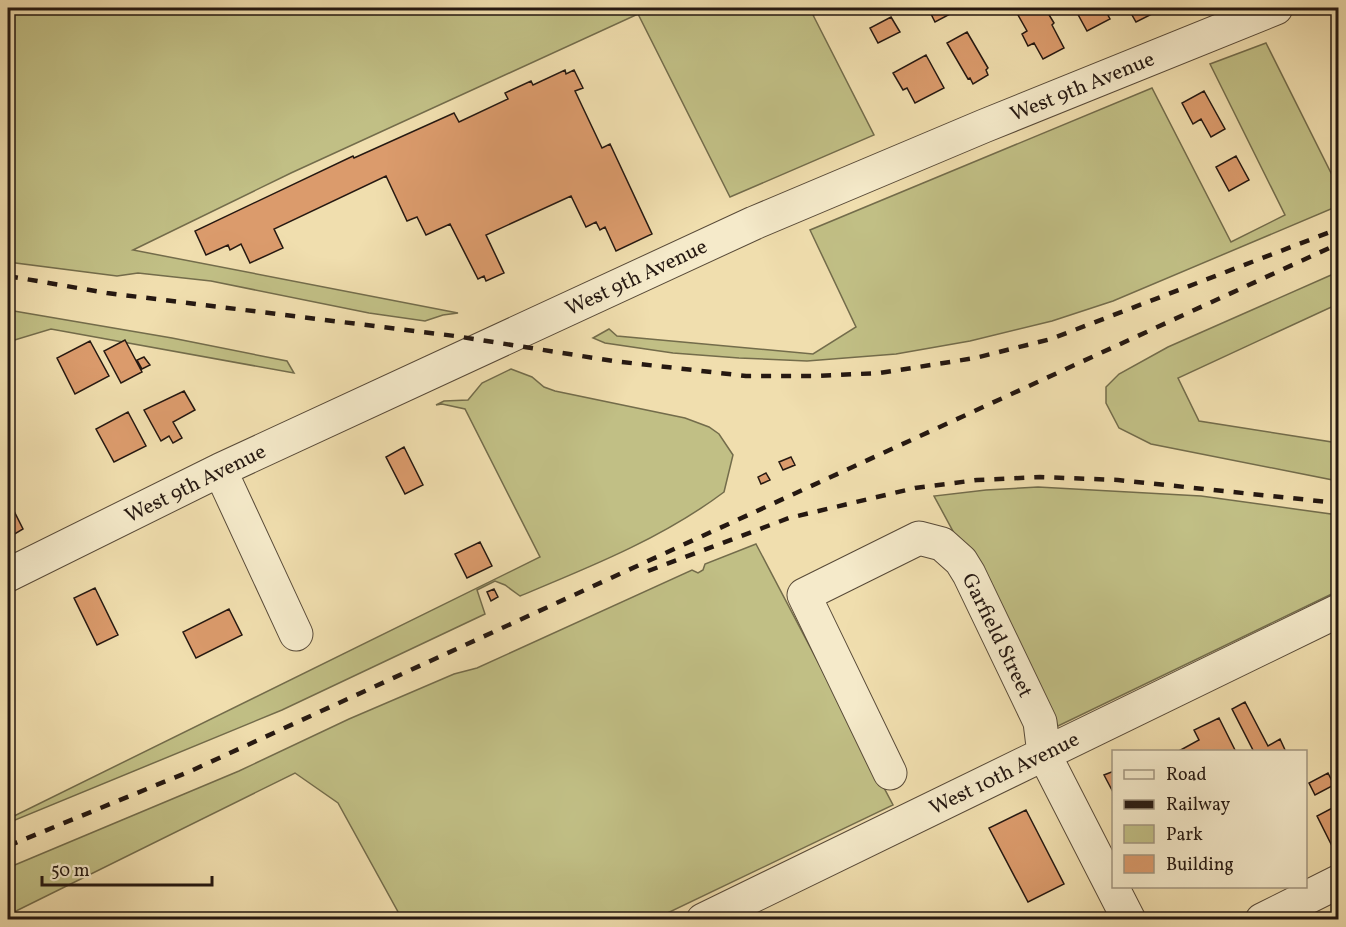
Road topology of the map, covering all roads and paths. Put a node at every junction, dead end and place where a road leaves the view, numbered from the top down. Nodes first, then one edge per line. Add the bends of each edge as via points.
1 (1276, 8) edge
2 (220, 470) junction
3 (8, 575) edge
4 (1338, 611) edge
5 (296, 634) dead end
6 (1044, 754) junction
7 (890, 773) dead end
8 (1338, 882) edge
9 (1112, 887) edge
10 (1113, 888) edge
11 (703, 920) edge
12 (1129, 920) edge
13 (1262, 920) edge

1 - 2 street, West 9th Avenue via 754,222
2 - 3 street, West 9th Avenue
2 - 5 street
4 - 6 street, West 10th Avenue
6 - 7 street, Garfield Street via 1040,722 969,574 942,544 918,538 804,595
6 - 9 street, Garfield Street
6 - 11 street, West 10th Avenue
8 - 13 street
10 - 12 street, Garfield Street

